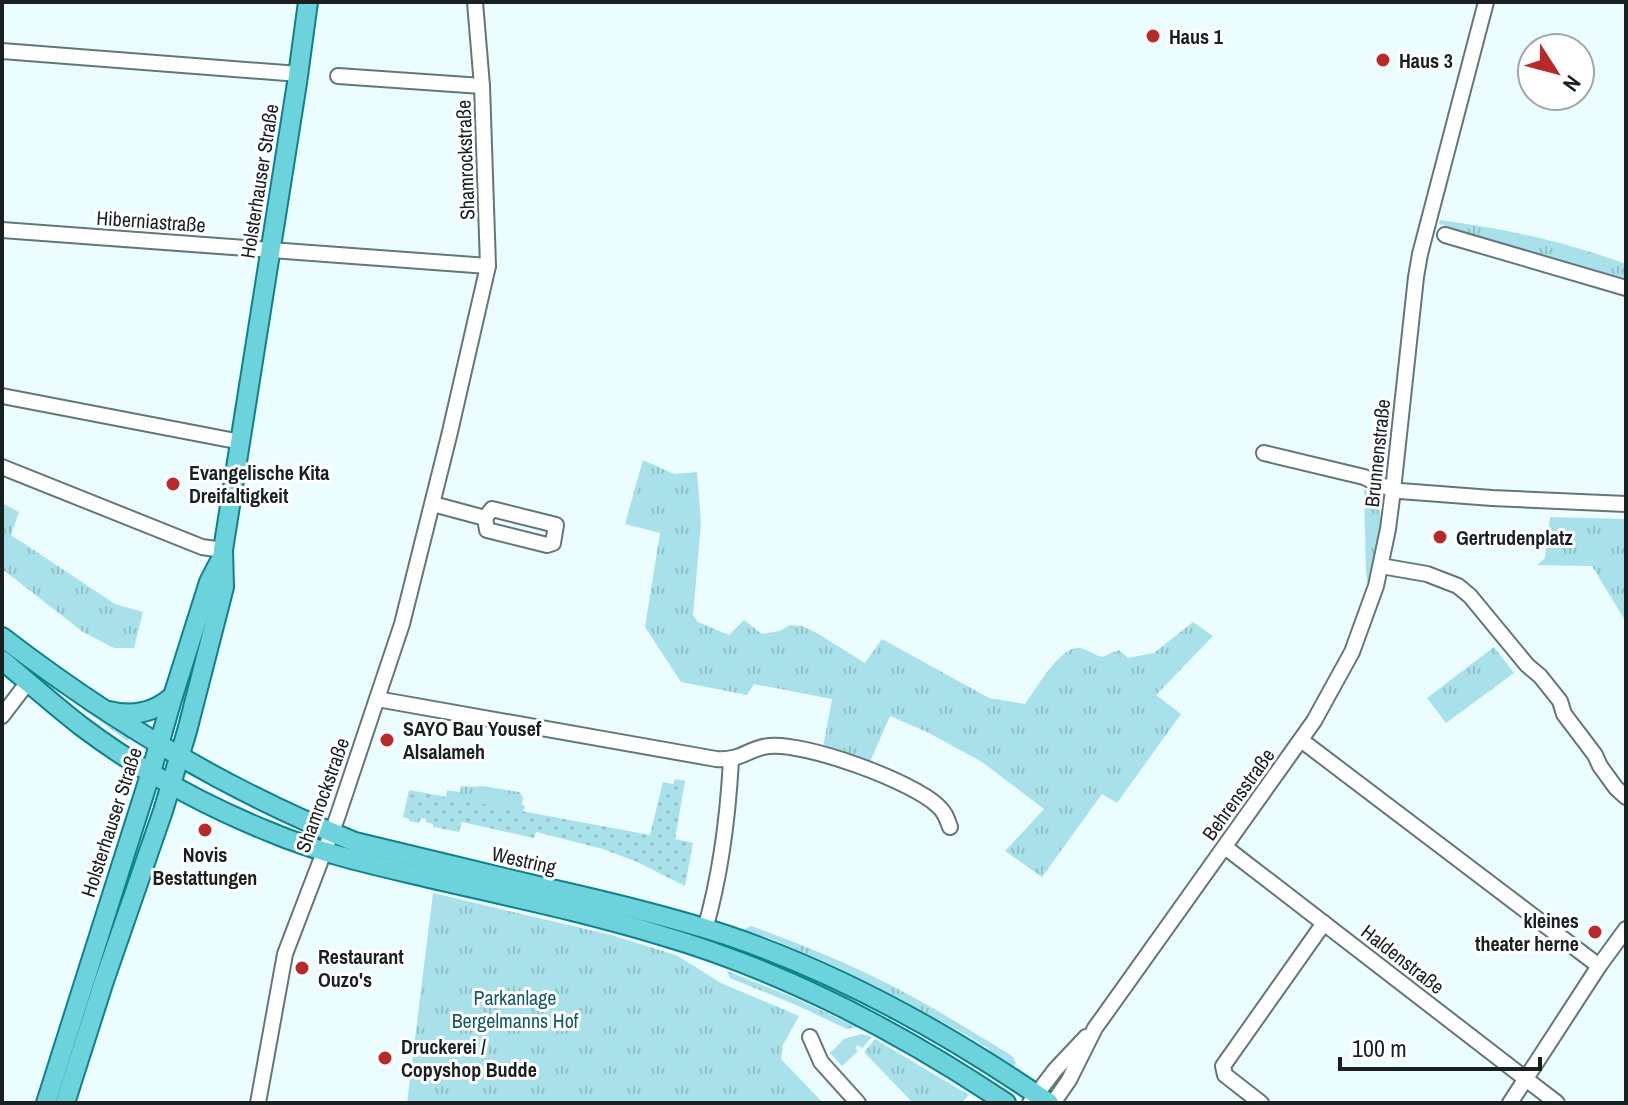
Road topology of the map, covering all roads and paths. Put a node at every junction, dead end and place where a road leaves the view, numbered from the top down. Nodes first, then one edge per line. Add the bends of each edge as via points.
1 (308, 2) edge
2 (475, 2) edge
3 (1486, 2) edge
4 (2, 51) edge
5 (299, 74) junction
6 (338, 76) dead end
7 (482, 86) junction
8 (2, 230) edge
9 (1445, 235) dead end
10 (270, 250) junction
11 (488, 266) junction
12 (1626, 288) edge
13 (2, 396) edge
14 (241, 442) junction
15 (1264, 453) dead end
16 (2, 467) edge
17 (1393, 490) junction
18 (433, 504) junction
19 (1626, 504) edge
20 (485, 518) junction
21 (222, 554) junction
22 (1381, 566) junction
23 (2, 637) edge
24 (2, 660) edge
25 (28, 682) junction
26 (173, 696) junction
27 (377, 699) junction
28 (103, 710) junction
29 (2, 716) edge
30 (1301, 740) junction
31 (159, 745) junction
32 (180, 757) junction
33 (731, 760) junction
34 (151, 772) junction
35 (171, 784) junction
36 (1626, 797) edge
37 (950, 827) dead end
38 (330, 832) junction
39 (1225, 847) junction
40 (323, 852) junction
41 (1324, 923) junction
42 (705, 929) junction
43 (1626, 929) edge
44 (1599, 966) junction
45 (810, 1037) dead end
46 (1526, 1079) junction
47 (1042, 1101) edge
48 (46, 1103) edge
49 (65, 1103) edge
50 (258, 1103) edge
51 (858, 1103) edge
52 (1006, 1103) edge
53 (1261, 1103) edge
54 (1510, 1103) edge
55 (1557, 1103) edge

1 - 5 main road, Holsterhauser Straße
2 - 7 street, Shamrockstraße
3 - 17 street, Brunnenstraße via 1416,277
4 - 5 street
5 - 10 main road, Holsterhauser Straße
6 - 7 street
7 - 11 street, Shamrockstraße
8 - 10 street, Hiberniastraße
9 - 12 street
10 - 11 street, Hiberniastraße
10 - 14 main road, Holsterhauser Straße
11 - 18 street, Shamrockstraße
13 - 14 street
14 - 21 main road, Holsterhauser Straße
15 - 17 street via 1364,477
16 - 21 street
17 - 19 street
17 - 22 street, Brunnenstraße
18 - 20 street
18 - 27 street, Shamrockstraße
20 - 20 street via 492,509 557,527 553,543 547,545 487,530
21 - 26 main road, Holsterhauser Straße
21 - 32 main road, Holsterhauser Straße via 224,587
22 - 30 street, Behrensstraße via 1352,652
22 - 36 street via 1427,574 1470,596 1560,701 1564,714
23 - 28 main road, Westring
24 - 25 main road, Westring
25 - 29 street
25 - 34 main road, Westring
26 - 28 main road via 140,714
26 - 31 main road, Holsterhauser Straße
27 - 33 street
27 - 38 street, Shamrockstraße
28 - 31 main road, Westring
30 - 39 street, Behrensstraße
30 - 44 street
31 - 32 main road, Westring
31 - 34 main road, Holsterhauser Straße
32 - 35 main road, Holsterhauser Straße
32 - 38 main road, Westring
33 - 37 street via 769,746 822,754 909,787 938,805
33 - 42 street
34 - 35 main road, Westring
34 - 48 main road, Holsterhauser Straße
35 - 40 main road, Westring
35 - 49 main road, Holsterhauser Straße
38 - 40 street, Shamrockstraße
38 - 42 main road, Westring
39 - 41 street, Haldenstraße
39 - 47 street, Behrensstraße via 1095,1028 1069,1055
40 - 50 street, Shamrockstraße via 285,954
40 - 52 main road, Westring via 617,923 710,951 864,1018
41 - 46 street, Haldenstraße
41 - 53 street via 1223,1066 1225,1075
42 - 47 main road, Westring via 853,987 940,1033
43 - 44 street
44 - 46 street
45 - 51 street via 821,1062
46 - 54 street
46 - 55 street, Haldenstraße

